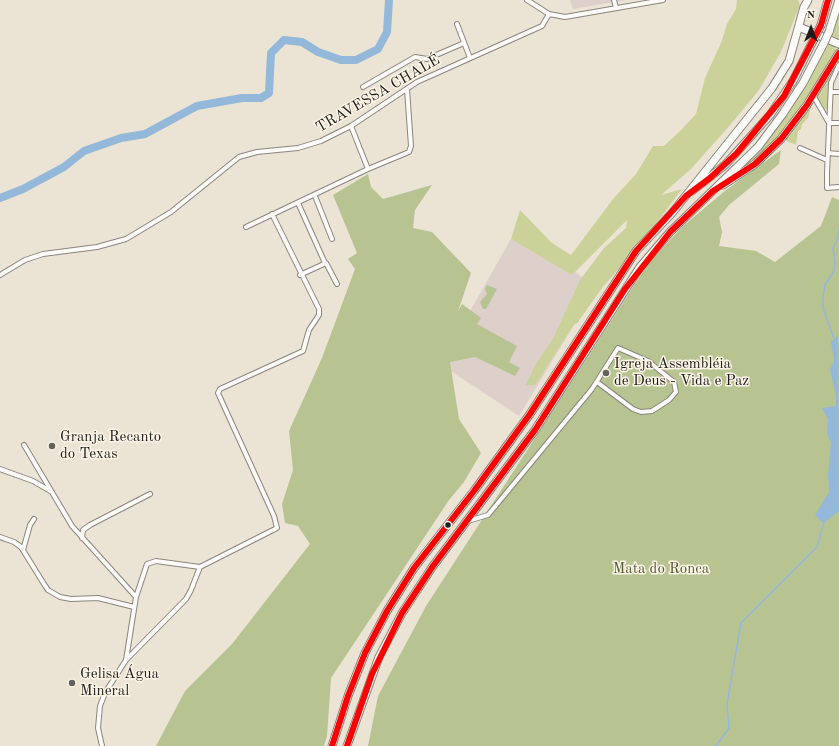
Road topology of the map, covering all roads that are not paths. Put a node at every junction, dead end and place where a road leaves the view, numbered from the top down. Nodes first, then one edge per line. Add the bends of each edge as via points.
1 (527, 0) edge
2 (614, 0) edge
3 (663, 0) edge
4 (808, 0) edge
5 (828, 0) edge
6 (839, 0) edge
7 (804, 4) edge
8 (616, 8) junction
9 (549, 14) junction
10 (457, 24) dead end
11 (800, 26) junction
12 (464, 43) junction
13 (839, 44) edge
14 (839, 53) edge
15 (470, 58) junction
16 (839, 65) edge
17 (363, 87) dead end
18 (407, 89) junction
19 (831, 92) junction
20 (839, 92) edge
21 (813, 95) junction
22 (829, 123) junction
23 (839, 124) edge
24 (351, 126) junction
25 (800, 148) dead end
26 (828, 154) junction
27 (839, 154) edge
28 (827, 160) junction
29 (368, 169) junction
30 (839, 187) edge
31 (713, 191) junction
32 (315, 196) junction
33 (686, 196) junction
34 (298, 203) junction
35 (272, 214) junction
36 (246, 227) dead end
37 (332, 239) dead end
38 (326, 263) junction
39 (0, 275) edge
40 (300, 275) junction
41 (337, 284) dead end
42 (596, 382) junction
43 (24, 445) dead end
44 (0, 469) edge
45 (54, 494) junction
46 (150, 494) dead end
47 (34, 519) dead end
48 (467, 521) junction
49 (0, 537) edge
50 (82, 538) junction
51 (23, 550) junction
52 (200, 567) junction
53 (136, 597) junction
54 (134, 607) junction
55 (126, 660) junction
56 (102, 746) edge
57 (332, 746) edge
58 (347, 746) edge

1 - 9 street
2 - 8 street
3 - 8 street
4 - 7 highway
5 - 33 highway, bridge via 815,37 793,81 770,115 725,165
6 - 31 highway, bridge via 824,43 803,83 782,115 758,147
7 - 11 highway
8 - 9 street via 566,17
9 - 15 street, TRAVESSA CHALÉ via 545,23 538,28
10 - 12 street
11 - 13 highway
11 - 33 highway via 787,66 761,104
12 - 15 street
12 - 17 street via 427,59 415,57
14 - 21 highway
15 - 18 street, TRAVESSA CHALÉ
16 - 19 street via 833,77
18 - 24 street, TRAVESSA CHALÉ
18 - 29 street via 410,151
19 - 20 street
19 - 22 street
21 - 22 street
21 - 31 highway via 790,128 764,157
22 - 23 street
22 - 26 street
24 - 29 street
24 - 39 street, TRAVESSA CHALÉ via 310,146 257,152 239,157 171,212 126,239 97,247 43,254 25,260
25 - 28 street
26 - 27 street
26 - 28 street
28 - 30 street via 827,188
29 - 32 street
31 - 48 highway via 670,232 640,267 539,424
32 - 34 street
32 - 37 street
33 - 57 highway via 636,251 537,405 411,573 365,653
34 - 35 street
34 - 38 street
35 - 36 street
35 - 40 street
38 - 40 street
38 - 41 street
40 - 52 street via 316,304 319,315 309,330 303,351 220,389 218,394 278,525 274,530
42 - 42 street via 618,348 648,361 674,382 676,392 652,411 641,412
42 - 48 street via 488,515
43 - 45 street
44 - 45 street via 33,481
45 - 50 street
46 - 50 street via 90,524 84,530
47 - 51 street
48 - 58 highway via 430,570 395,626 372,674
49 - 51 street via 14,542
50 - 53 street
51 - 54 street via 48,590 60,597 98,598
52 - 53 street via 151,561 147,564
52 - 55 street via 186,599
53 - 54 street
54 - 55 street
55 - 56 street via 105,693 100,706 98,728

